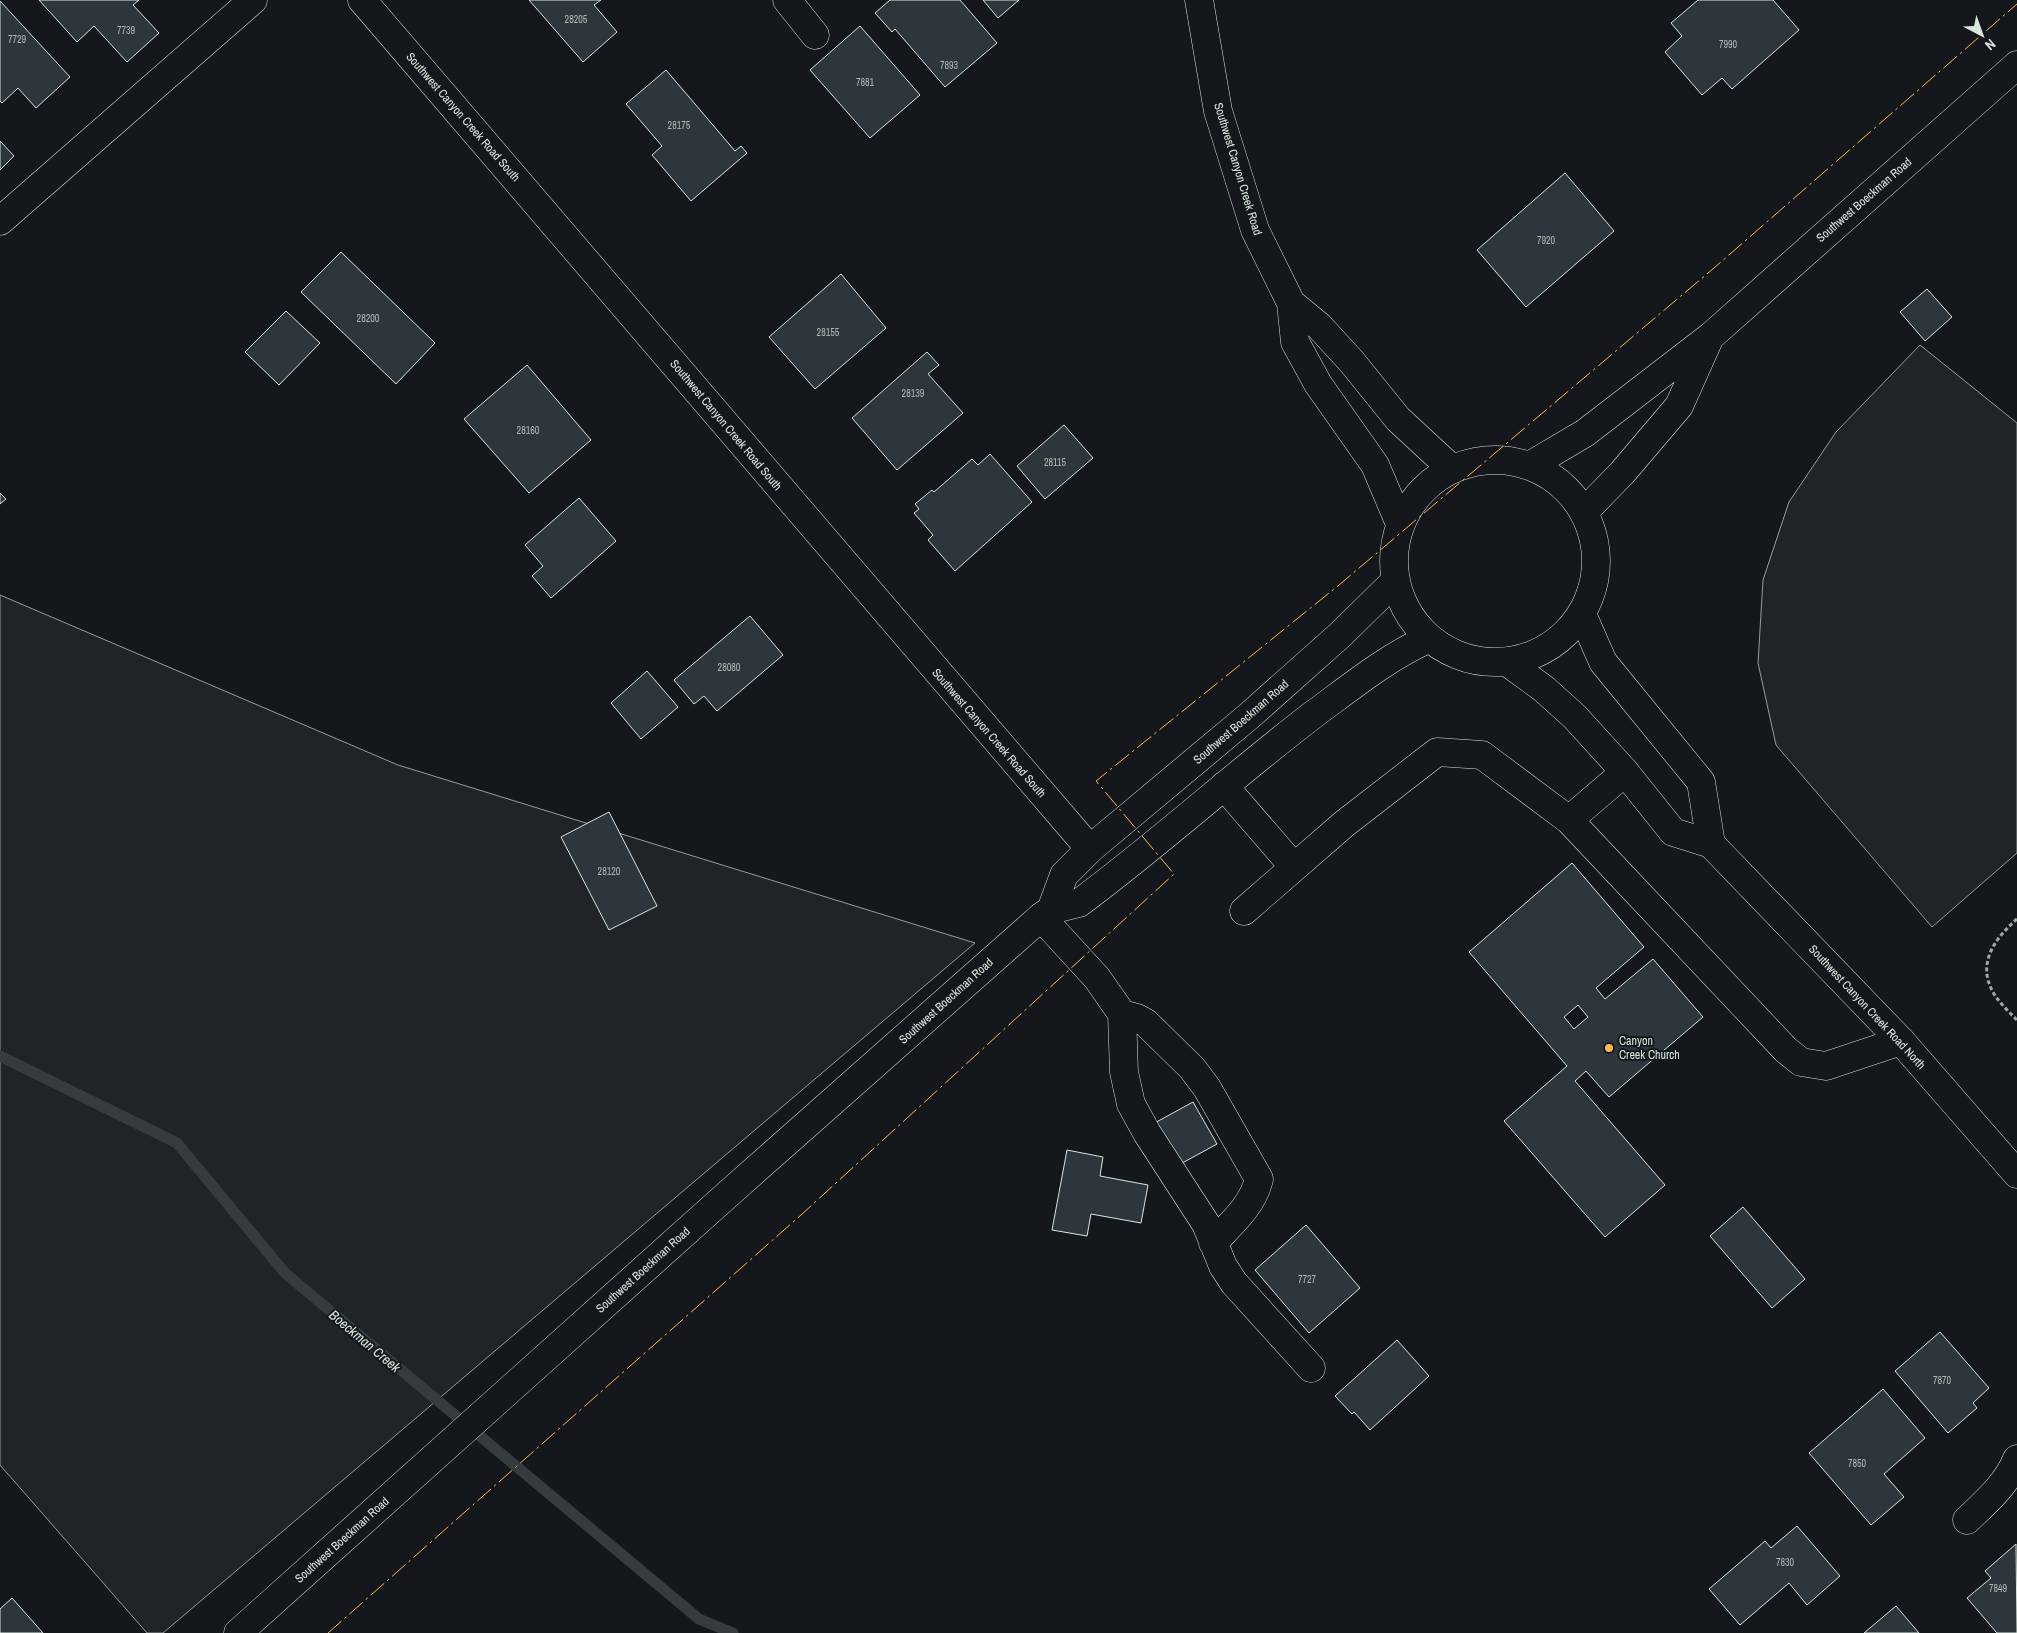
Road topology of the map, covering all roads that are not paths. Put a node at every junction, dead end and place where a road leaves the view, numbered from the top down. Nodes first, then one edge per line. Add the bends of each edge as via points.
1 (253, 0) edge
2 (362, 0) edge
3 (1199, 0) edge
4 (790, 1) edge
5 (815, 36) dead end
6 (2017, 65) edge
7 (0, 221) edge
8 (1291, 303) junction
9 (1710, 336) junction
10 (1531, 466) junction
11 (1452, 468) junction
12 (1584, 512) junction
13 (1400, 524) junction
14 (1396, 580) junction
15 (1582, 614) junction
16 (1428, 639) junction
17 (1507, 662) junction
18 (1625, 772) junction
19 (1224, 786) junction
20 (1569, 820) junction
21 (1711, 844) junction
22 (1090, 850) junction
23 (1294, 867) junction
24 (1244, 911) dead end
25 (1046, 914) junction
26 (1122, 1014) junction
27 (1901, 1041) junction
28 (2017, 1174) edge
29 (1214, 1243) junction
30 (1311, 1368) dead end
31 (2017, 1459) edge
32 (1967, 1520) dead end
33 (238, 1633) edge

1 - 7 main road
2 - 22 main road, Southwest Canyon Creek Road South
3 - 8 main road, Southwest Canyon Creek Road via 1218,111 1255,230
4 - 5 main road
6 - 9 main road, Southwest Boeckman Road
8 - 11 main road, Southwest Canyon Creek Road via 1320,326 1398,419
8 - 13 main road, Southwest Canyon Creek Road via 1295,342 1318,384 1375,465
9 - 10 main road, Southwest Boeckman Road via 1585,433
9 - 12 main road, Southwest Boeckman Road via 1679,406
10 - 11 main road via 1491,459
10 - 12 main road via 1562,484
11 - 13 main road via 1430,482 1412,501
12 - 15 main road via 1596,546 1595,581
13 - 14 main road via 1393,565
14 - 16 main road via 1402,606
14 - 22 main road, Southwest Boeckman Road via 1249,716
15 - 17 main road via 1563,638 1537,654
15 - 21 main road via 1603,662 1701,782
16 - 17 main road via 1465,659
16 - 19 main road, Southwest Boeckman Road via 1404,650 1365,676
17 - 18 main road, Southwest Canyon Creek Road North via 1575,717
18 - 20 main road
18 - 21 main road, Southwest Canyon Creek Road North via 1674,832
19 - 23 main road
19 - 25 main road, Southwest Boeckman Road via 1080,903
20 - 23 main road via 1482,755 1438,752
20 - 27 main road via 1786,1050 1801,1062 1826,1066
21 - 27 main road, Southwest Canyon Creek Road North
22 - 25 main road, Southwest Boeckman Road via 1064,875
23 - 24 main road
25 - 26 main road
25 - 33 main road, Southwest Boeckman Road
26 - 29 main road via 1124,1072 1131,1104 1206,1224
26 - 29 main road via 1146,1023 1192,1068 1207,1088 1259,1179 1256,1192 1244,1210
27 - 28 main road, Southwest Canyon Creek Road North
29 - 30 main road via 1234,1283
31 - 32 main road via 2012,1472

